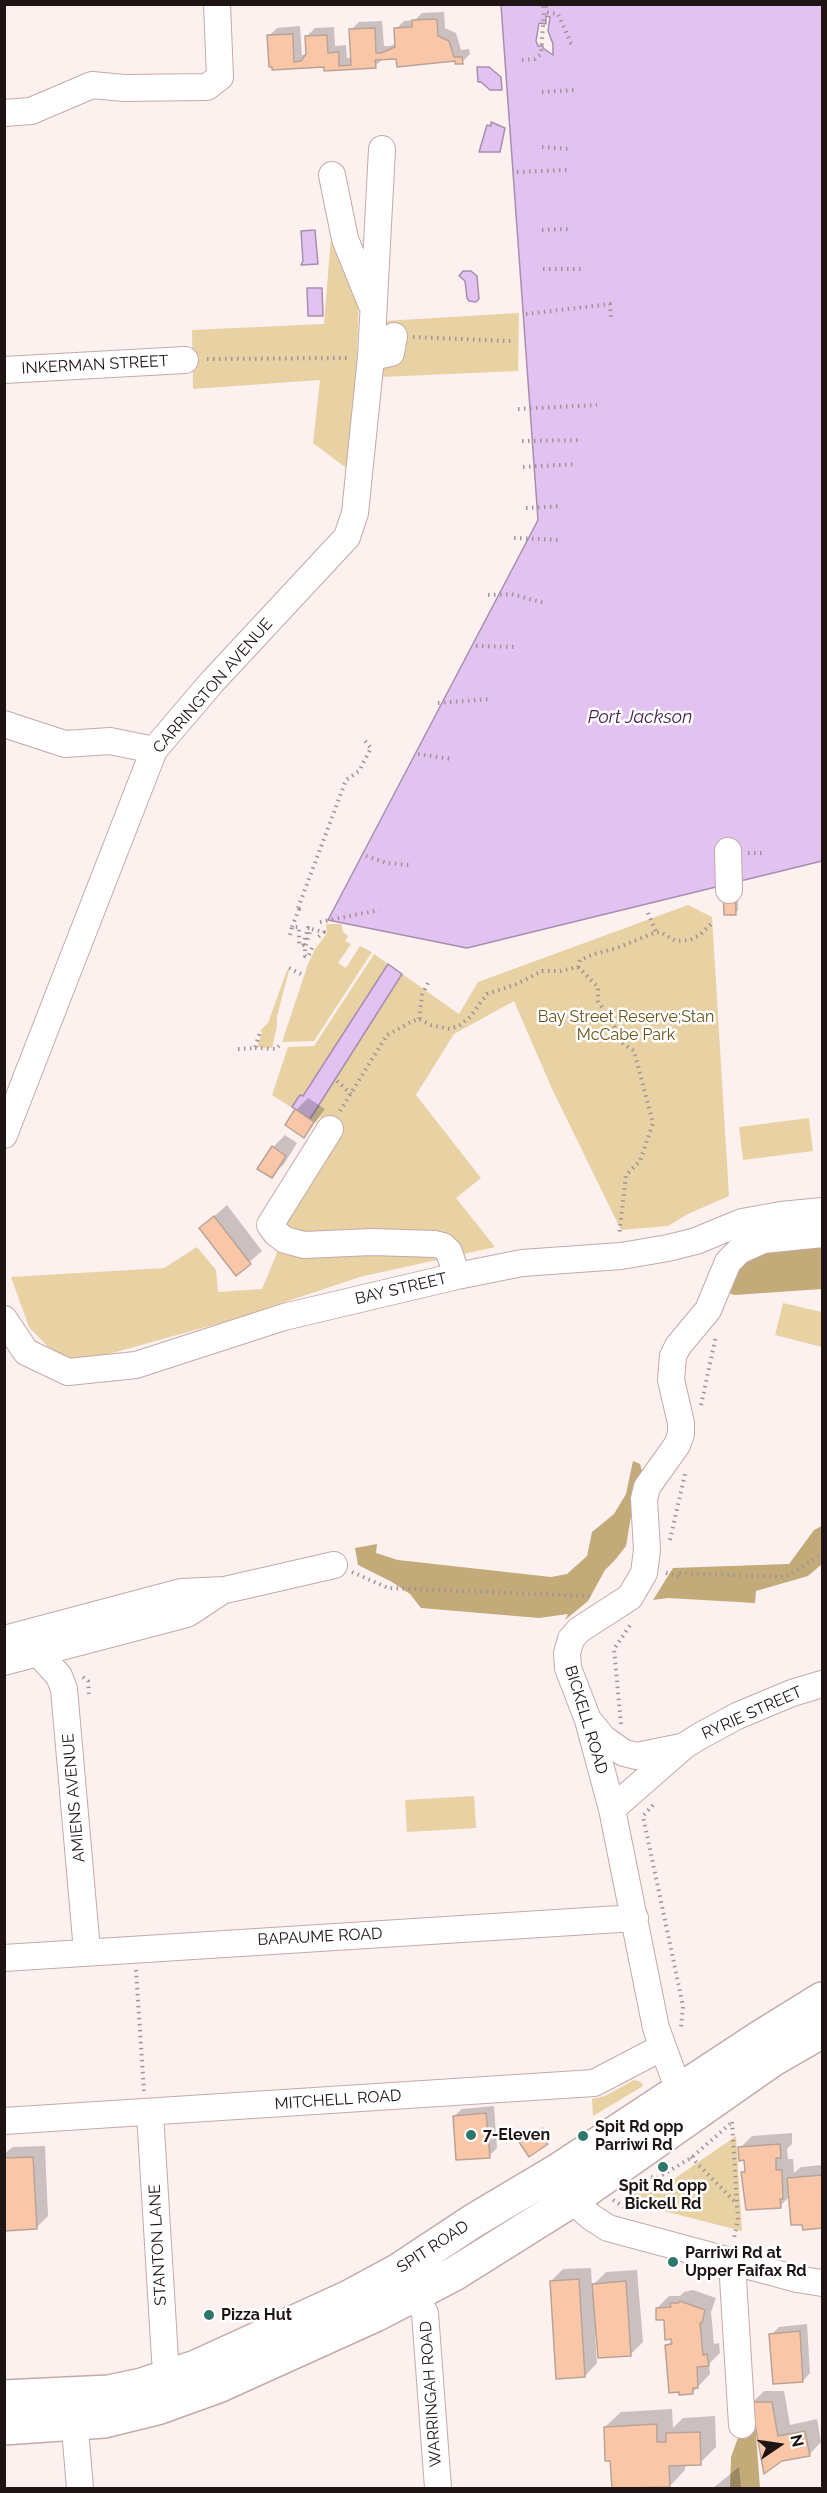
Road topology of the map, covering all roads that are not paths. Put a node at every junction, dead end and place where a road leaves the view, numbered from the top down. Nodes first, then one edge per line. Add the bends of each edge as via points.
1 (217, 4) edge
2 (4, 113) edge
3 (382, 149) dead end
4 (332, 175) dead end
5 (374, 311) junction
6 (394, 336) road end
7 (371, 357) junction
8 (185, 360) road end
9 (4, 370) edge
10 (4, 724) edge
11 (154, 750) junction
12 (728, 851) dead end
13 (729, 890) dead end
14 (333, 1123) road end
15 (4, 1135) edge
16 (822, 1211) edge
17 (822, 1234) edge
18 (457, 1276) junction
19 (4, 1319) edge
20 (334, 1565) road end
21 (225, 1590) junction
22 (4, 1639) edge
23 (38, 1653) junction
24 (4, 1662) edge
25 (822, 1684) edge
26 (588, 1720) junction
27 (684, 1746) junction
28 (612, 1809) junction
29 (635, 1918) junction
30 (87, 1951) junction
31 (4, 1958) edge
32 (822, 1999) edge
33 (822, 2031) edge
34 (663, 2047) junction
35 (686, 2103) junction
36 (150, 2113) junction
37 (4, 2121) edge
38 (572, 2200) junction
39 (733, 2250) junction
40 (407, 2282) junction
41 (822, 2283) edge
42 (168, 2377) junction
43 (4, 2397) edge
44 (73, 2409) junction
45 (742, 2425) dead end
46 (4, 2428) edge
47 (80, 2488) edge
48 (438, 2488) edge

1 - 2 street via 220,77 207,87 92,85 31,111
3 - 5 street, CARRINGTON AVENUE
4 - 5 street, CARRINGTON AVENUE via 345,239
5 - 7 street, CARRINGTON AVENUE
6 - 7 street via 392,353
7 - 11 street, CARRINGTON AVENUE via 355,513 347,537
8 - 9 street, INKERMAN STREET
10 - 11 street via 65,744 110,741
11 - 15 street, CARRINGTON AVENUE
12 - 13 street
14 - 18 street via 270,1225 276,1233 304,1245 435,1244 449,1252
16 - 18 street, BAY STREET via 742,1222 668,1248 620,1248
17 - 26 street, BICKELL ROAD via 763,1240 739,1251 728,1262 708,1310 673,1356 671,1380 681,1434 647,1487 646,1562 639,1585 630,1597 591,1620 571,1639 567,1653 568,1668
18 - 19 street, BAY STREET via 284,1317 136,1365 68,1372 26,1352
20 - 21 street
21 - 22 street via 181,1592
21 - 23 street via 187,1614
23 - 24 street
23 - 30 street, AMIENS AVENUE via 59,1676 64,1689
25 - 27 street, RYRIE STREET via 737,1716
26 - 27 street, RYRIE STREET via 603,1738 624,1753 637,1756
26 - 28 street, BICKELL ROAD
27 - 28 street, RYRIE STREET
28 - 29 street, BICKELL ROAD
29 - 30 street, BAPAUME ROAD
29 - 34 street, BICKELL ROAD
30 - 31 street, BAPAUME ROAD
32 - 35 highway, SPIT ROAD via 759,2038
33 - 35 highway, SPIT ROAD
34 - 35 street, BICKELL ROAD
34 - 36 street, MITCHELL ROAD via 594,2083
35 - 38 highway, SPIT ROAD
35 - 40 highway, SPIT ROAD via 472,2221
36 - 37 street, MITCHELL ROAD
36 - 42 street, STANTON LANE
38 - 39 street via 608,2228
38 - 40 highway, SPIT ROAD via 454,2274
39 - 41 street via 797,2279
39 - 45 street
40 - 42 highway, SPIT ROAD
40 - 44 highway, SPIT ROAD via 322,2341 190,2398 134,2415
40 - 48 street, WARRINGAH ROAD via 425,2313
42 - 44 highway, SPIT ROAD via 109,2392
43 - 44 highway, SPIT ROAD
44 - 46 highway, SPIT ROAD
44 - 47 street

